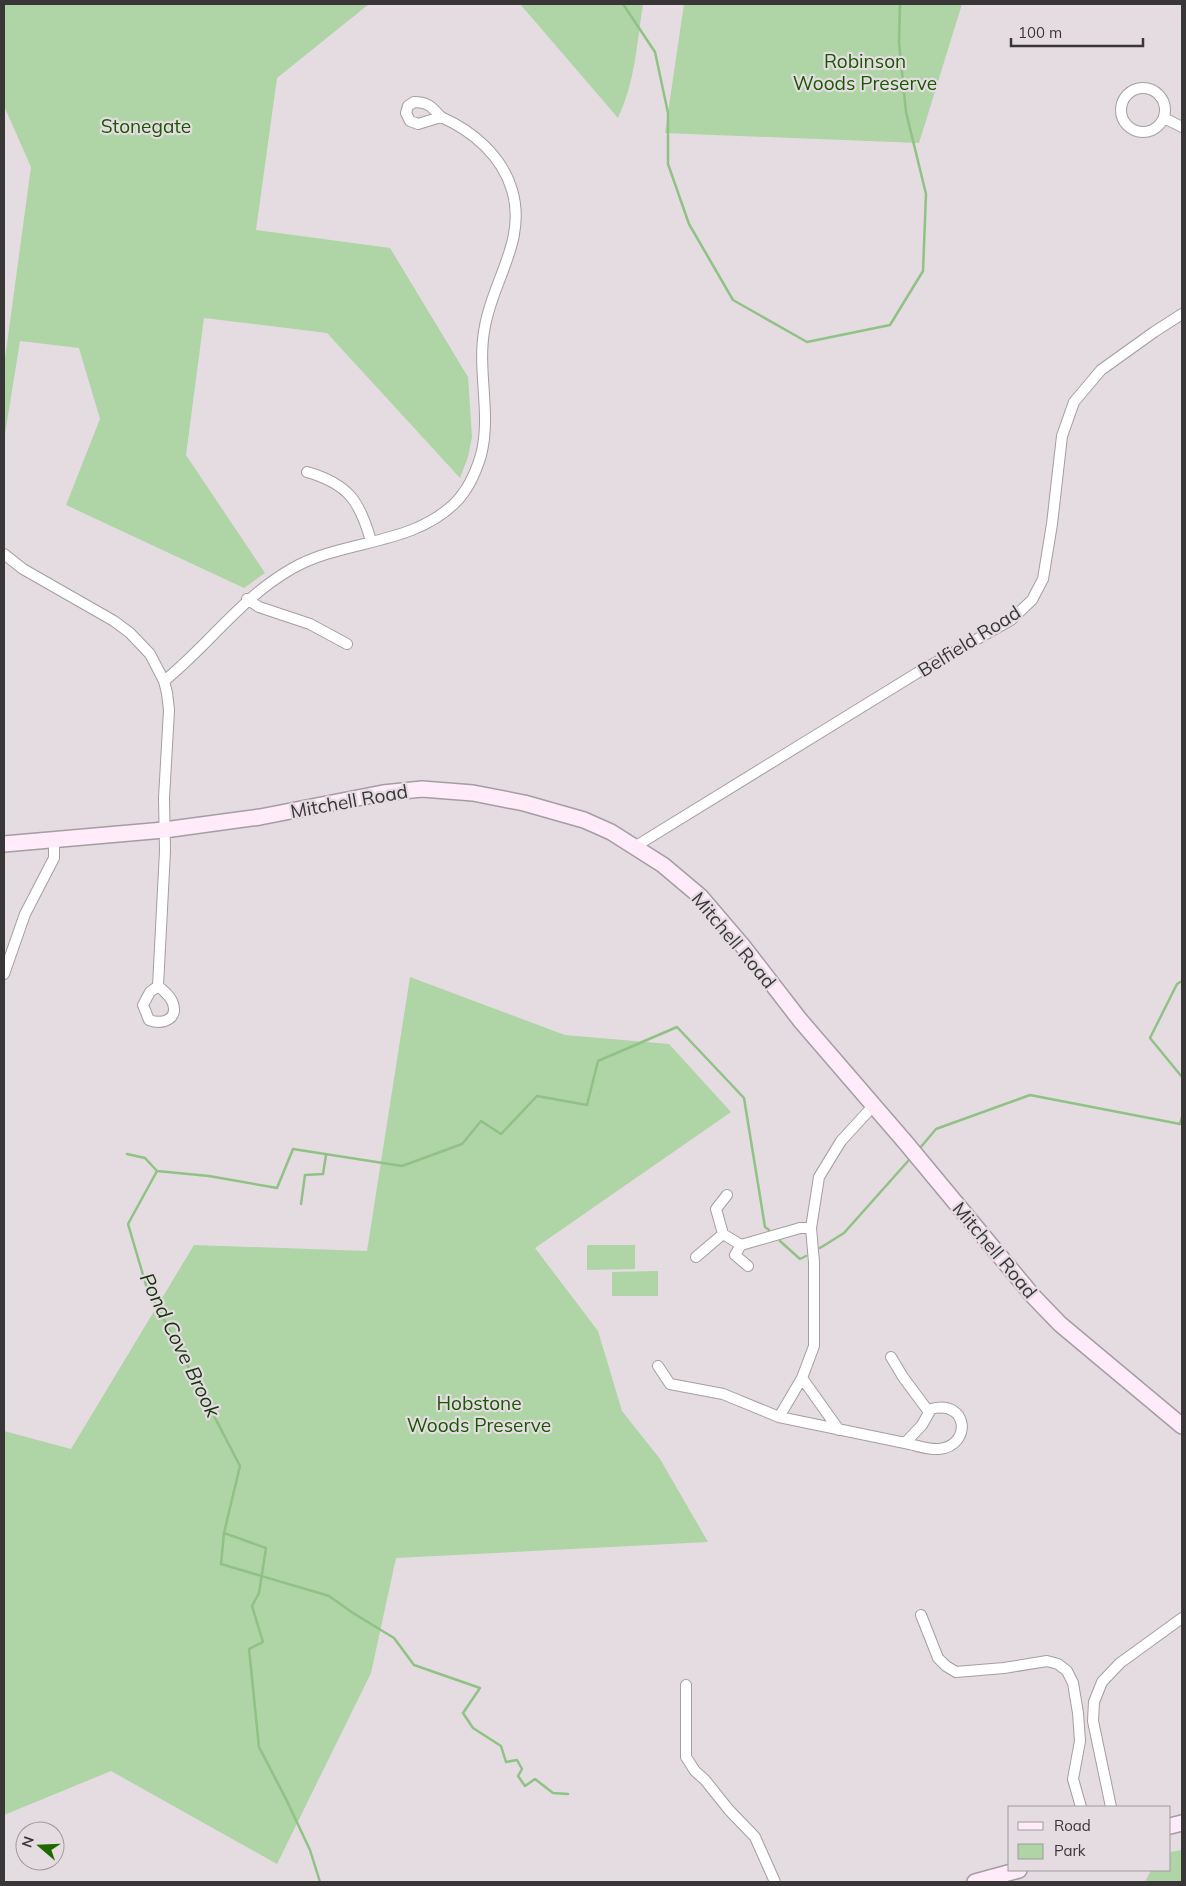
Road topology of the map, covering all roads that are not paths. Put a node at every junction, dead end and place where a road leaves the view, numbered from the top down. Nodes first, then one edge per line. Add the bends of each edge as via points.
1 (441, 117) dead end
2 (1164, 118) junction
3 (1182, 127) edge
4 (1182, 314) edge
5 (307, 472) dead end
6 (371, 542) junction
7 (4, 554) edge
8 (247, 600) junction
9 (347, 644) dead end
10 (164, 681) junction
11 (164, 830) junction
12 (54, 840) junction
13 (4, 844) edge
14 (636, 846) junction
15 (4, 974) edge
16 (158, 986) dead end
17 (874, 1105) junction
18 (728, 1195) dead end
19 (811, 1228) junction
20 (723, 1234) junction
21 (741, 1245) junction
22 (696, 1256) dead end
23 (748, 1266) dead end
24 (891, 1357) dead end
25 (658, 1366) dead end
26 (802, 1378) junction
27 (929, 1412) junction
28 (779, 1417) junction
29 (1182, 1426) edge
30 (839, 1430) junction
31 (905, 1443) junction
32 (921, 1615) dead end
33 (1182, 1618) edge
34 (686, 1685) dead end
35 (1081, 1806) edge
36 (1111, 1806) edge
37 (1015, 1871) edge
38 (774, 1882) edge
39 (975, 1882) edge

1 - 6 street via 475,136 495,158 512,190 516,215 510,254 492,297 484,327 481,358 484,438 470,483 455,502 435,519 410,531
2 - 2 street via 1154,129 1140,132 1123,118 1122,104 1136,89 1150,89 1164,104
2 - 3 street
4 - 14 street, Belfield Road via 1101,370 1074,402 1062,436 1043,579 1032,600 1011,620 917,673
5 - 6 street via 330,480 353,498 362,513
6 - 8 street via 319,555 273,580
7 - 10 street via 29,573 130,633 150,654
8 - 9 street via 310,624
8 - 10 street
10 - 11 street via 169,710
11 - 12 street, Mitchell Road
11 - 14 street, Mitchell Road via 260,817 383,794 442,789 565,813 599,826
11 - 16 street
12 - 13 street, Mitchell Road
12 - 15 street via 54,858 25,914
14 - 17 street, Mitchell Road via 671,871 720,918 800,1020
17 - 19 street via 841,1141 819,1176
17 - 29 street, Mitchell Road via 1033,1296 1060,1324
18 - 20 street via 716,1209
19 - 21 street via 800,1228
19 - 26 street via 814,1346
20 - 21 street
20 - 22 street
21 - 23 street via 735,1255
24 - 27 street
25 - 28 street via 670,1384 723,1394
26 - 28 street
26 - 30 street
27 - 31 street
27 - 31 street via 942,1407 956,1412 962,1421 959,1437 942,1448
28 - 30 street
30 - 31 street
32 - 35 street via 938,1658 956,1672 1047,1661 1067,1671 1078,1713 1080,1741 1073,1779
33 - 36 street via 1120,1663 1102,1682 1094,1702 1093,1721
34 - 38 street via 686,1757 755,1837
37 - 39 street

